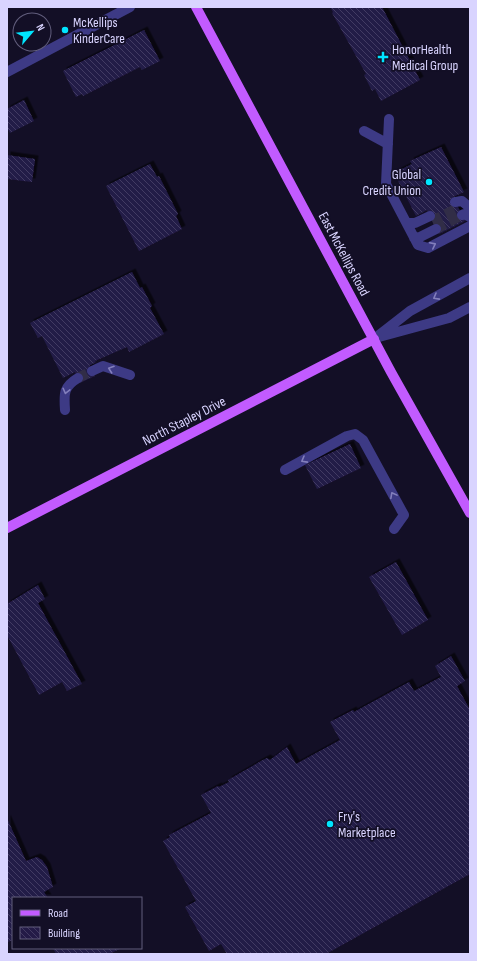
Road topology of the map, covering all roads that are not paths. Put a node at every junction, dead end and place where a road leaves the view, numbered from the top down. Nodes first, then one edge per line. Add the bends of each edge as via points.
1 (130, 7) edge
2 (196, 7) edge
3 (7, 72) edge
4 (389, 119) dead end
5 (364, 131) dead end
6 (388, 144) junction
7 (470, 208) edge
8 (463, 211) tunnel mouth
9 (470, 226) edge
10 (411, 230) junction
11 (470, 278) edge
12 (470, 307) edge
13 (374, 339) junction
14 (92, 371) tunnel mouth
15 (130, 375) dead end
16 (78, 378) tunnel mouth
17 (65, 410) dead end
18 (285, 470) dead end
19 (470, 513) edge
20 (7, 528) edge
21 (394, 529) dead end

1 - 3 street
2 - 13 main road, East McKellips Road
4 - 6 street
5 - 6 street
6 - 10 street via 386,184
7 - 8 street via 462,201
10 -> 9 street via 418,245 428,248
10 - 10 street via 415,223 433,222 420,237
11 -> 13 street, North Stapley Drive via 410,311
12 - 13 street, North Stapley Drive via 449,318
13 - 19 main road, East McKellips Road
13 - 20 main road, North Stapley Drive
15 -> 14 street via 103,366
16 -> 17 street via 68,384 64,394
21 -> 18 street via 404,515 364,440 355,434

